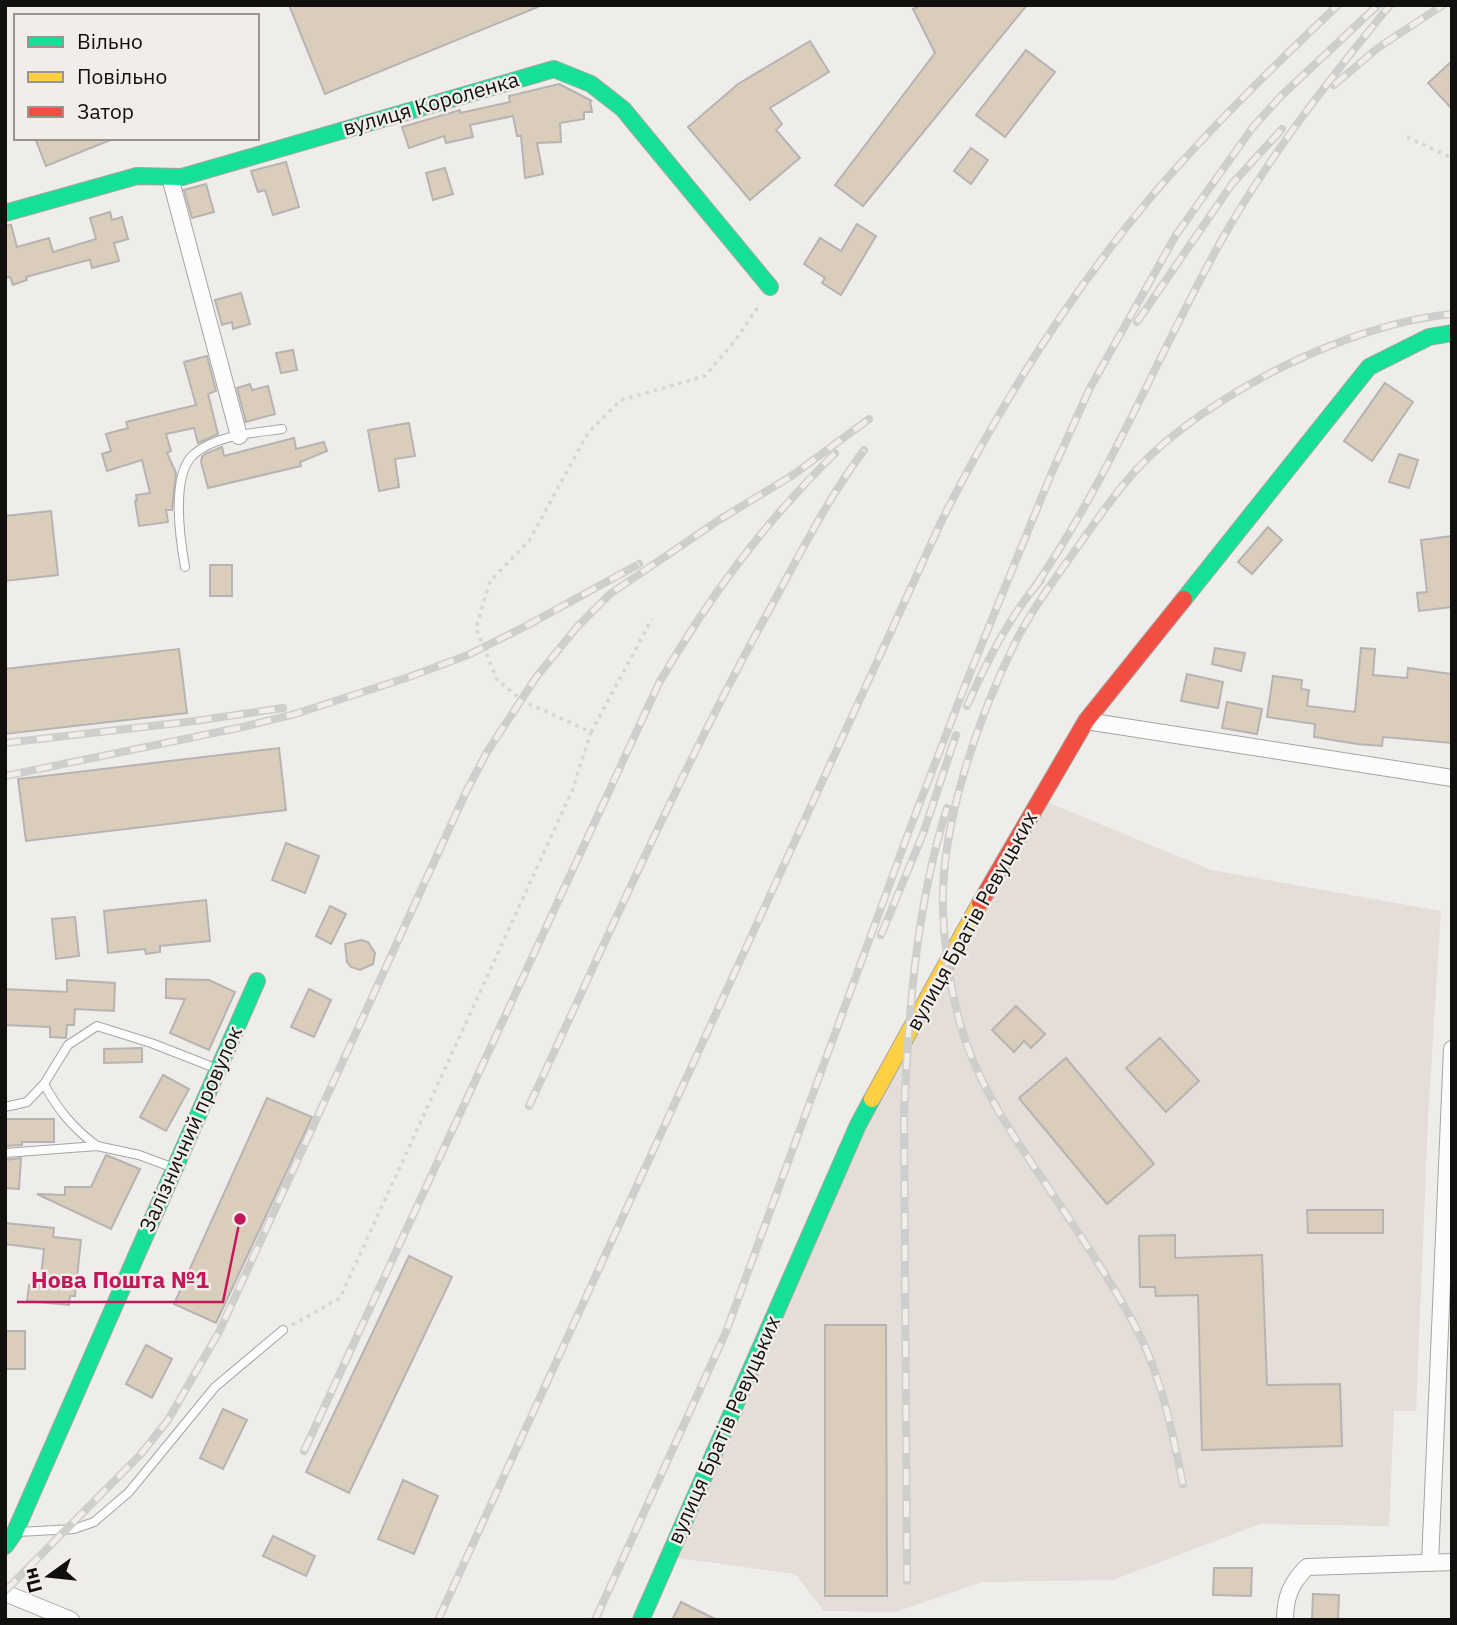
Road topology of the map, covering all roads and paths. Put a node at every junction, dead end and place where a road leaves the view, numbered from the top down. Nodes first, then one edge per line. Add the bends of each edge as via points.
1 (1407, 137) dead end
2 (1452, 158) edge
3 (170, 177) junction
4 (5, 213) edge
5 (770, 288) joint
6 (1452, 333) edge
7 (282, 429) dead end
8 (239, 436) junction
9 (185, 567) dead end
10 (652, 619) dead end
11 (1086, 721) junction
12 (591, 732) junction
13 (1452, 778) edge
14 (257, 981) dead end
15 (1452, 1049) edge
16 (218, 1069) junction
17 (44, 1084) junction
18 (5, 1107) edge
19 (97, 1146) junction
20 (5, 1153) edge
21 (174, 1168) junction
22 (283, 1330) joint
23 (10, 1539) edge
24 (1452, 1562) edge
25 (1430, 1563) junction
26 (5, 1593) edge
27 (71, 1620) edge
28 (641, 1620) edge
29 (1285, 1620) edge

1 - 2 path
3 - 4 street, вулиця Короленка via 137,176
3 - 5 street, вулиця Короленка via 554,69 578,75 623,109
3 - 8 street
5 - 12 path via 705,376 621,400 588,433 529,541 490,581 476,628 497,680 523,701
6 - 11 street, вулиця Братів Ревуцьких via 1429,337 1369,367
7 - 8 lane
8 - 9 lane via 193,455 183,471 179,503
10 - 12 path
11 - 13 street
11 - 28 street, вулиця Братів Ревуцьких via 858,1125
12 - 22 path via 572,791 340,1298
14 - 16 street, Залізничний провулок
15 - 25 street
16 - 17 lane via 97,1026 68,1045
16 - 21 street, Залізничний провулок
17 - 18 lane via 27,1102
17 - 19 lane via 75,1130
19 - 20 lane
19 - 21 lane via 139,1154
21 - 23 street, Залізничний провулок
22 - 23 lane via 215,1387 129,1492 94,1522 74,1530
24 - 25 street
25 - 29 street via 1307,1567 1292,1582
26 - 27 street

